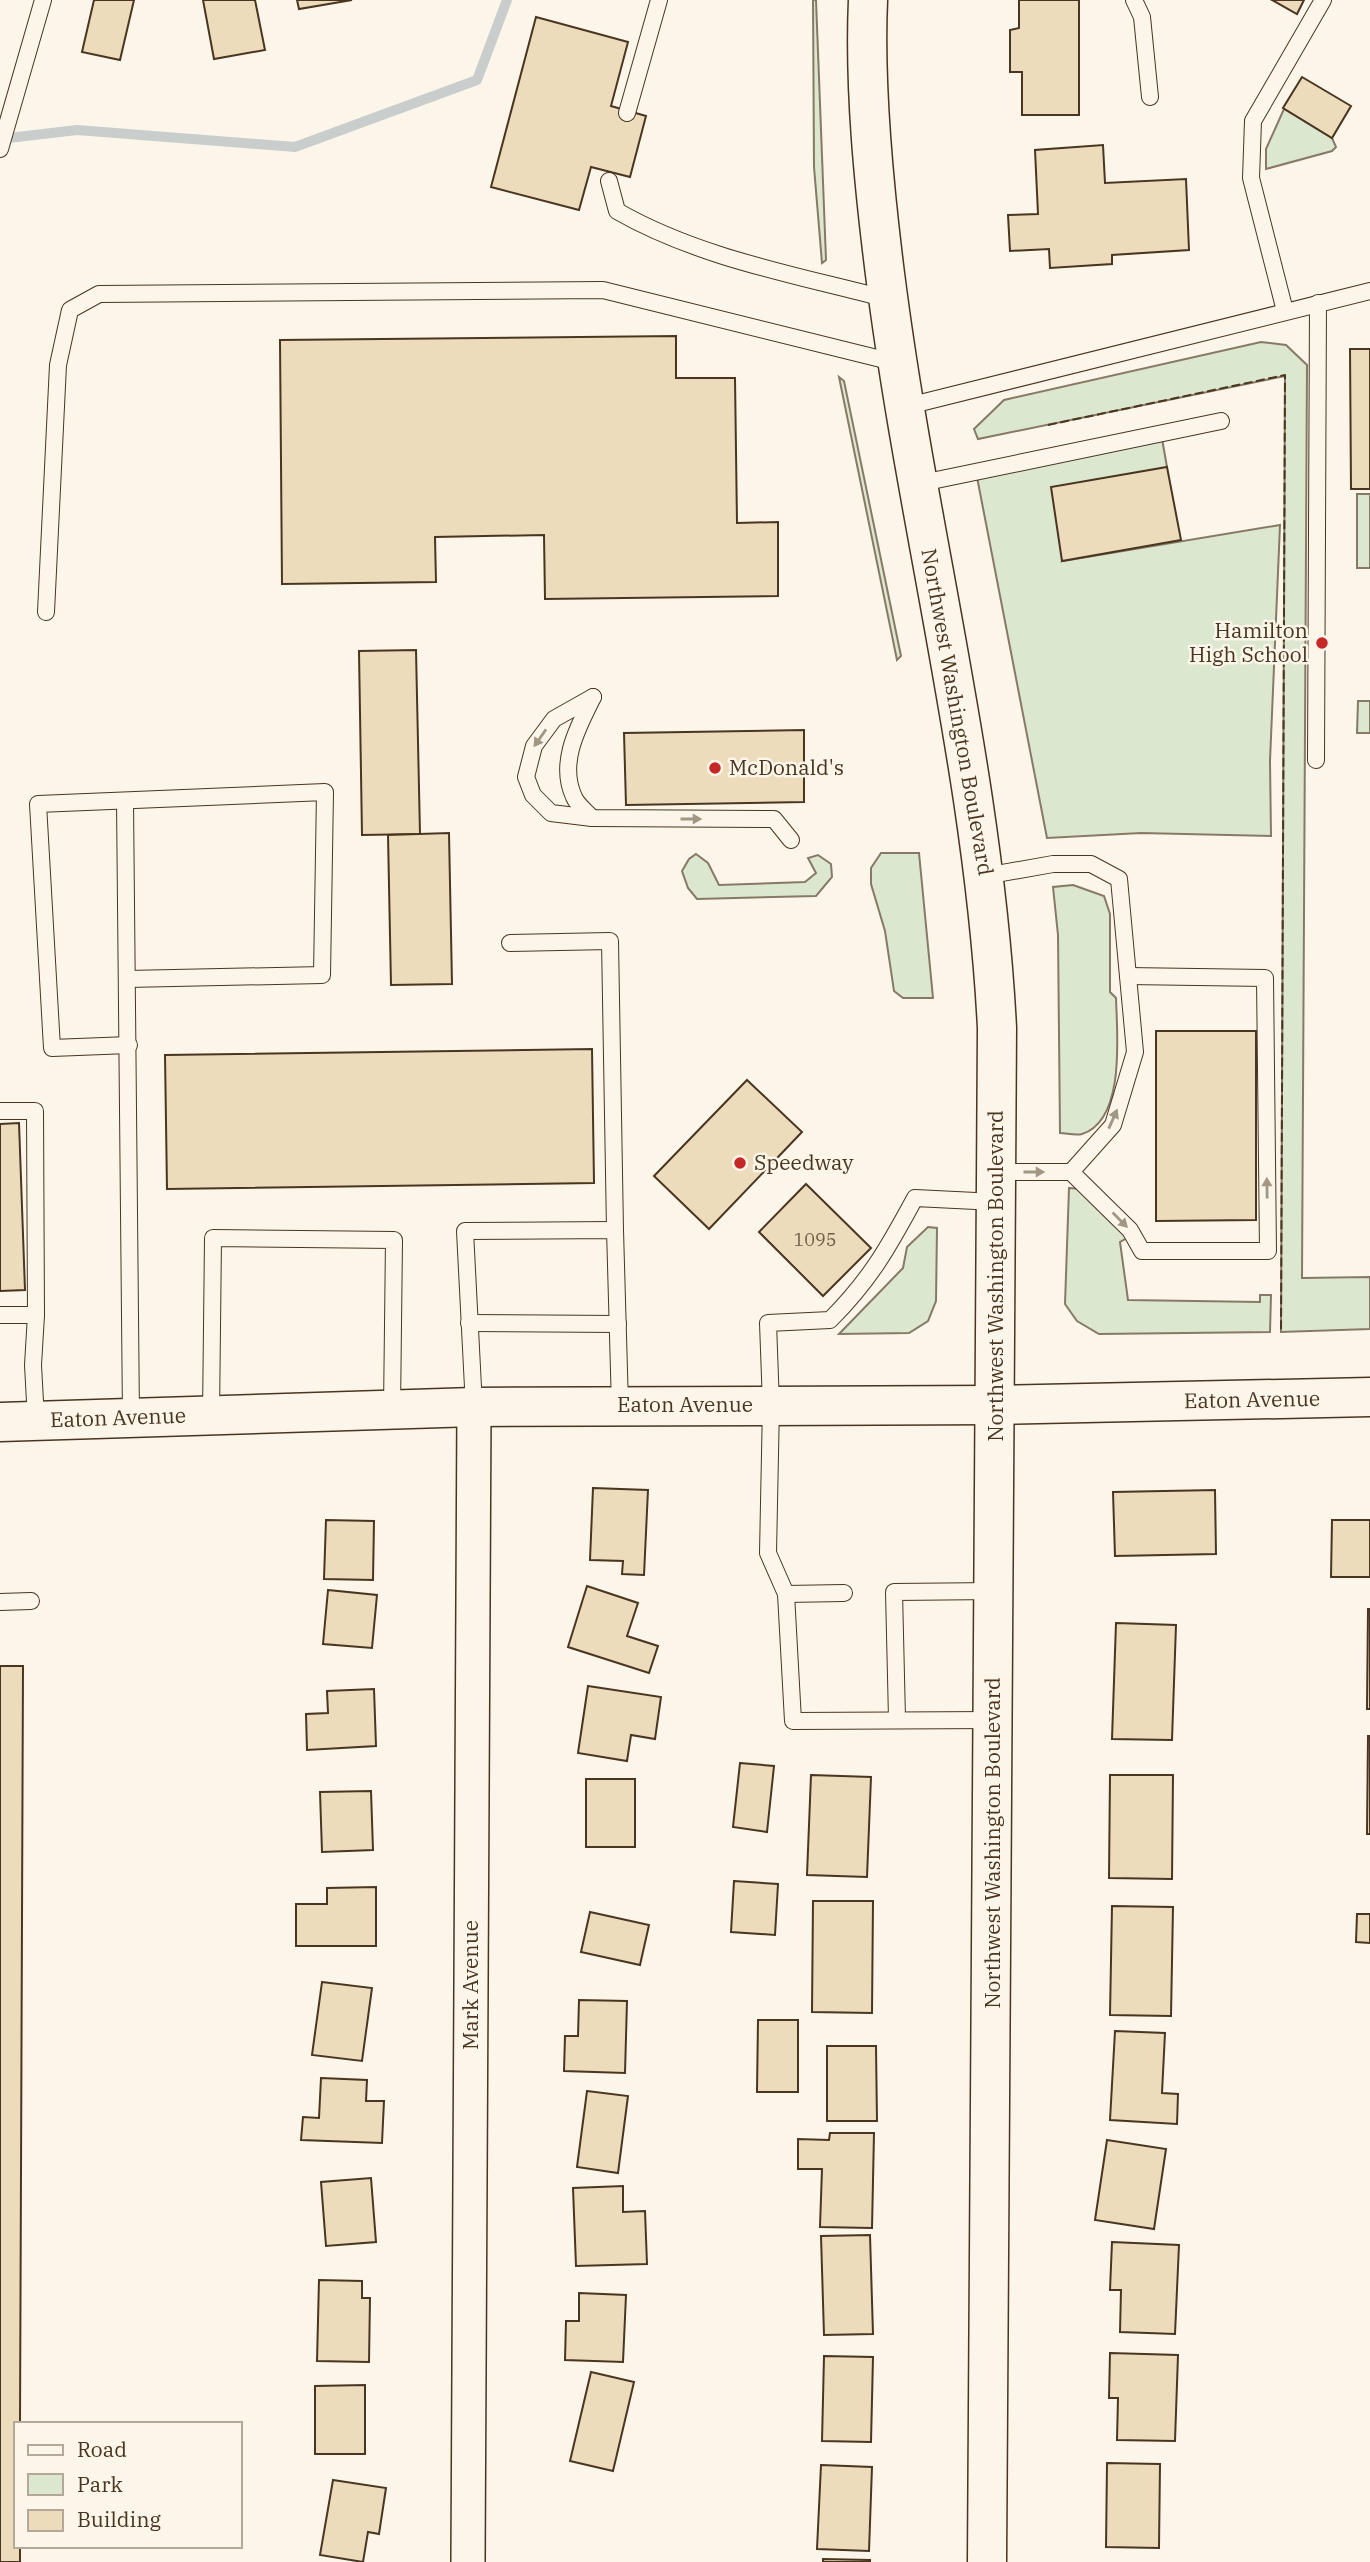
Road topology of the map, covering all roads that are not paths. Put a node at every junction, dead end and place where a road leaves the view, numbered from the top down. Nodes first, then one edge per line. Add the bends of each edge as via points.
1 (43, 0) edge
2 (659, 0) edge
3 (868, 0) edge
4 (1134, 0) edge
5 (1323, 0) edge
6 (1150, 97) dead end
7 (627, 113) dead end
8 (0, 149) edge
9 (609, 181) dead end
10 (1370, 290) edge
11 (888, 299) junction
12 (1318, 303) junction
13 (1285, 311) junction
14 (897, 363) junction
15 (902, 407) junction
16 (1221, 421) dead end
17 (917, 484) junction
18 (46, 612) dead end
19 (1316, 761) dead end
20 (125, 801) junction
21 (592, 818) junction
22 (790, 840) dead end
23 (985, 876) junction
24 (510, 943) dead end
25 (127, 979) junction
26 (1128, 980) junction
27 (130, 1045) junction
28 (0, 1111) edge
29 (1071, 1172) junction
30 (996, 1187) junction
31 (615, 1230) junction
32 (0, 1315) edge
33 (36, 1315) junction
34 (470, 1323) junction
35 (618, 1324) junction
36 (1370, 1397) edge
37 (771, 1405) junction
38 (996, 1405) junction
39 (620, 1406) junction
40 (474, 1407) junction
41 (392, 1410) junction
42 (211, 1415) junction
43 (131, 1418) junction
44 (18, 1422) edge
45 (995, 1591) junction
46 (877, 1592) dead end
47 (894, 1592) junction
48 (844, 1593) dead end
49 (786, 1594) junction
50 (31, 1601) dead end
51 (0, 1602) edge
52 (897, 1719) junction
53 (993, 1720) junction
54 (468, 2562) edge
55 (987, 2562) edge

1 - 8 lane
2 - 7 lane
3 - 11 main road, Northwest Washington Boulevard via 875,192
4 - 6 lane via 1142,17
5 - 13 lane via 1253,121 1251,178
9 - 11 lane via 617,211 657,233
10 - 12 lane
11 - 14 main road, Northwest Washington Boulevard
12 - 13 lane
12 - 19 lane
13 - 15 lane
14 - 15 main road, Northwest Washington Boulevard
14 - 18 lane via 603,290 99,294 69,310 58,365
15 - 17 main road, Northwest Washington Boulevard
16 - 17 lane
17 - 23 main road, Northwest Washington Boulevard via 962,721
20 - 25 lane
20 - 25 lane via 324,792 322,975
20 - 27 lane via 38,804 52,1048
21 -> 21 lane via 574,798 568,764 575,733 593,697 554,719 534,746 526,777 533,795 551,813
21 -> 22 lane via 774,820
23 - 26 lane via 1053,864 1091,864 1119,879
23 - 30 main road, Northwest Washington Boulevard via 997,1028
24 - 31 lane via 610,941
25 - 27 lane
29 -> 26 lane via 1113,1125 1121,1101 1135,1052
29 -> 26 lane via 1130,1230 1142,1251 1268,1251 1265,978
27 - 43 lane
28 - 33 lane via 35,1111 27,1165
30 -> 29 lane
30 - 37 lane via 915,1198 862,1288 830,1320 768,1323
30 - 38 main road, Northwest Washington Boulevard
31 - 34 lane via 466,1231
31 - 35 lane
32 - 33 lane
33 - 44 lane via 33,1365
34 - 35 lane
34 - 40 lane
35 - 39 lane
36 - 38 main road, Eaton Avenue
37 - 38 main road, Eaton Avenue
37 - 39 main road, Eaton Avenue
37 - 49 lane via 768,1553
38 - 45 main road, Northwest Washington Boulevard
39 - 40 main road, Eaton Avenue
40 - 41 main road, Eaton Avenue
40 - 54 street, Mark Avenue
41 - 42 main road, Eaton Avenue
41 - 42 lane via 394,1240 213,1238
42 - 43 main road, Eaton Avenue
43 - 44 main road, Eaton Avenue
45 - 47 lane
45 - 53 main road, Northwest Washington Boulevard
46 - 47 lane
47 - 52 lane
48 - 49 lane
49 - 52 lane via 793,1721
50 - 51 lane
52 - 53 lane
53 - 55 main road, Northwest Washington Boulevard

